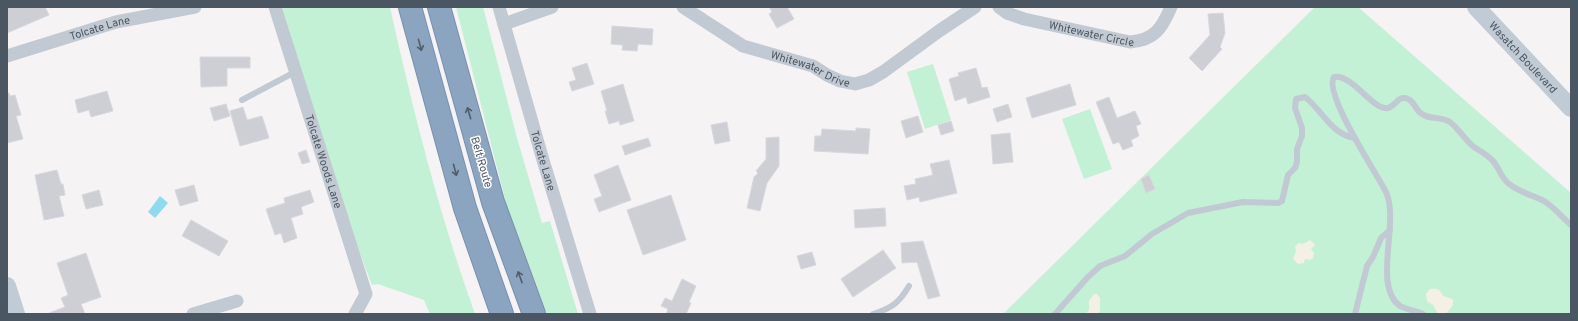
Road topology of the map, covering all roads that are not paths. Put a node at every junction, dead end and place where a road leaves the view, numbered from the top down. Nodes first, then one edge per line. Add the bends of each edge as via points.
1 (195, 7) edge
2 (275, 7) edge
3 (410, 7) edge
4 (439, 7) edge
5 (499, 7) edge
6 (552, 7) edge
7 (683, 7) edge
8 (976, 7) edge
9 (999, 7) edge
10 (1171, 7) edge
11 (1476, 7) edge
12 (504, 24) junction
13 (7, 56) edge
14 (295, 72) junction
15 (242, 100) dead end
16 (1571, 108) edge
17 (1354, 138) junction
18 (1571, 225) edge
19 (1390, 230) junction
20 (7, 286) edge
21 (909, 286) dead end
22 (237, 300) dead end
23 (16, 314) edge
24 (193, 314) edge
25 (354, 314) edge
26 (502, 314) edge
27 (534, 314) edge
28 (590, 314) edge
29 (873, 314) edge
30 (1055, 314) edge
31 (1356, 314) edge
32 (1423, 314) edge

1 - 13 street, Tolcate Lane via 116,22
2 - 14 street, Tolcate Woods Lane
3 -> 26 highway via 465,208
27 -> 4 highway, Belt Route via 493,202
5 - 12 street, Tolcate Lane
6 - 12 street
7 - 8 street, Whitewater Drive via 743,46 813,66 840,81 855,84 883,72
9 - 10 street, Whitewater Circle via 1024,19 1130,42 1154,35
11 - 16 street, Wasatch Boulevard
12 - 28 street, Tolcate Lane
14 - 15 lane
14 - 25 street, Tolcate Woods Lane via 366,294
17 - 18 lane via 1334,91 1334,77 1342,77 1352,83 1382,108 1392,107 1401,98 1405,98 1413,102 1422,114 1451,122 1473,146 1493,161 1511,186 1549,204
17 - 19 lane via 1386,192 1391,205
17 - 30 lane via 1344,136 1332,127 1305,96 1296,99 1295,108 1302,136 1297,149 1297,162 1288,175 1282,201 1243,202 1188,213 1152,234 1125,256 1100,266
19 - 31 lane via 1381,238 1367,266
19 - 32 lane via 1387,269 1389,290 1401,307
20 - 23 street
21 - 29 lane via 902,299 889,309
22 - 24 street

